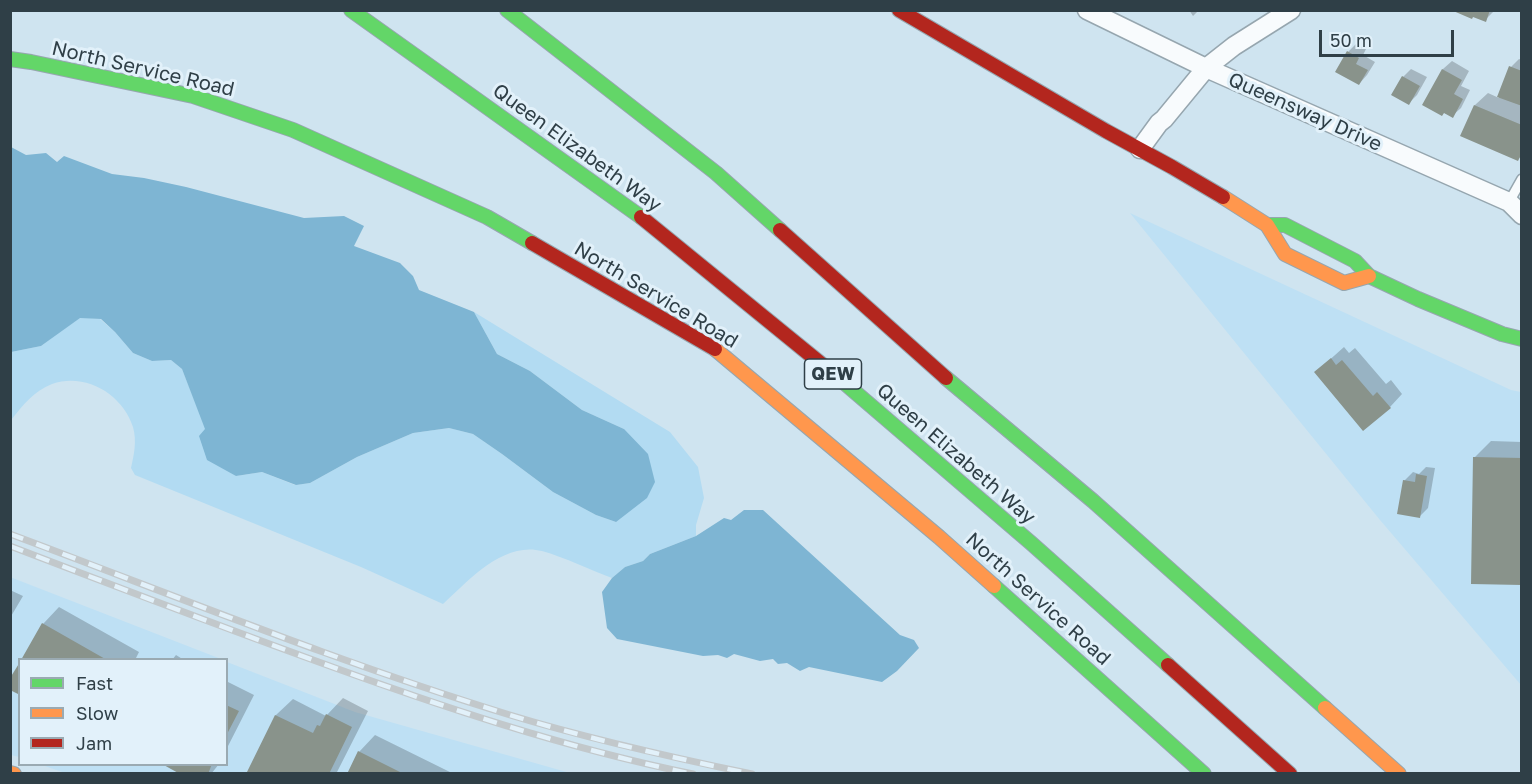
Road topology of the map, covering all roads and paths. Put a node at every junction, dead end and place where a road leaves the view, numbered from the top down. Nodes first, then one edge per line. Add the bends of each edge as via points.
1 (351, 10) edge
2 (507, 10) edge
3 (899, 10) edge
4 (1087, 10) edge
5 (1291, 10) edge
6 (10, 60) edge
7 (1206, 68) junction
8 (1140, 149) junction
9 (1521, 178) edge
10 (1515, 208) edge
11 (1267, 225) junction
12 (1369, 276) junction
13 (1521, 339) edge
14 (1396, 771) edge
15 (1289, 772) edge
16 (1204, 774) edge

1 - 15 main road, Queen Elizabeth Way / QEW via 650,224 1013,528
2 - 14 main road via 716,173
3 - 8 main road
4 - 7 street, Queensway Drive
5 - 7 street
6 - 16 main road, North Service Road via 193,96 293,130 487,217 712,347 939,537
7 - 8 street
7 - 10 street, Queensway Drive
8 - 11 main road
9 - 10 lane
11 - 12 main road via 1285,225 1354,261
11 - 12 main road via 1285,254 1344,283
12 - 13 main road

